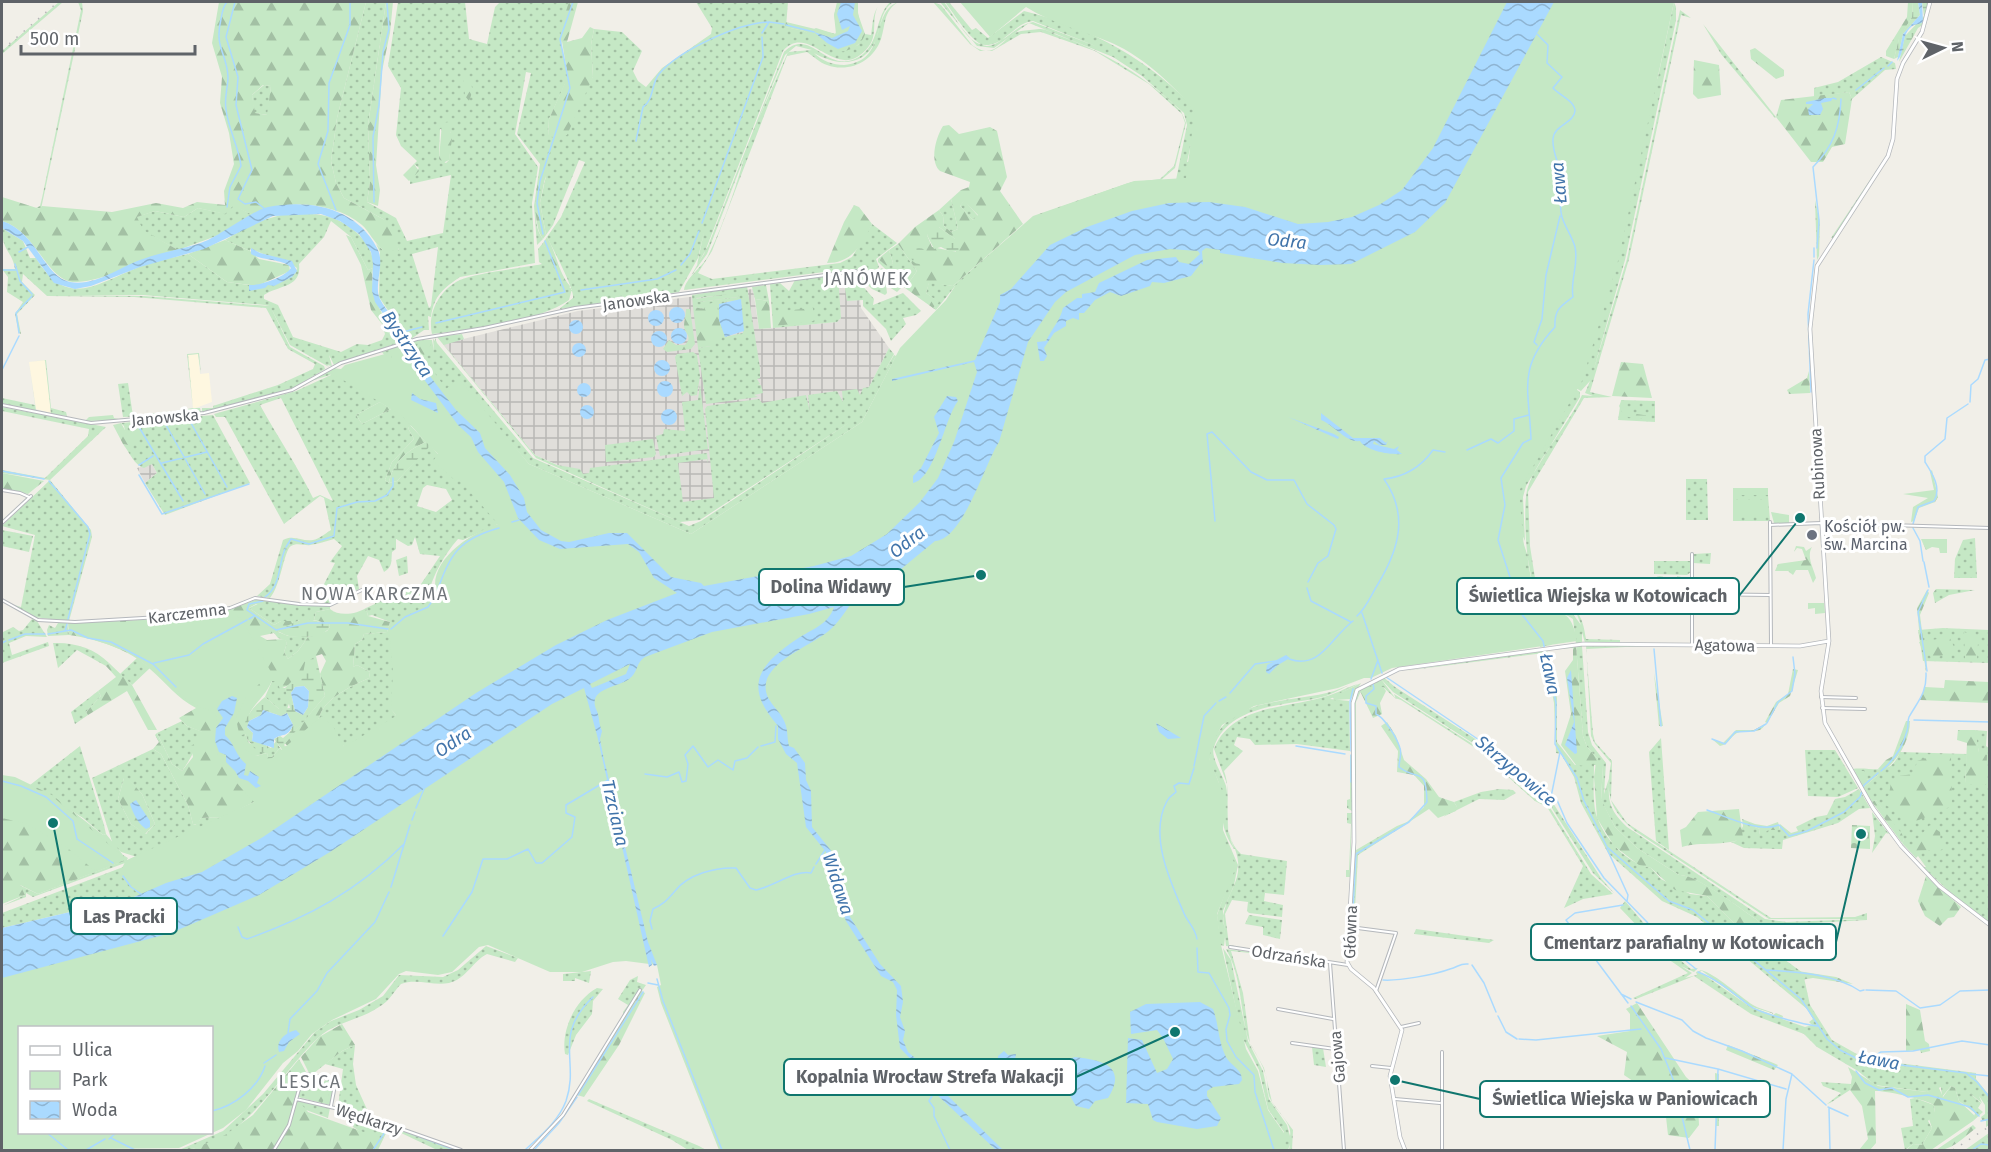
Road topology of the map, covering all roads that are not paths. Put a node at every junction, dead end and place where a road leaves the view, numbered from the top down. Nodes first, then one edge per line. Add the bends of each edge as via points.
1 (1930, 2) edge
2 (856, 271) dead end
3 (2, 405) edge
4 (2, 490) edge
5 (2, 523) edge
6 (1821, 523) junction
7 (1989, 528) edge
8 (1692, 554) dead end
9 (1692, 594) junction
10 (1770, 595) junction
11 (404, 596) dead end
12 (2, 600) edge
13 (1829, 641) junction
14 (1692, 645) junction
15 (1771, 645) junction
16 (1383, 675) joint
17 (1821, 697) junction
18 (1856, 698) dead end
19 (1822, 708) junction
20 (1865, 709) dead end
21 (1989, 925) edge
22 (1349, 927) junction
23 (1230, 947) dead end
24 (1330, 963) junction
25 (1348, 965) junction
26 (640, 990) dead end
27 (1376, 991) junction
28 (1278, 1009) dead end
29 (1333, 1019) junction
30 (1419, 1023) dead end
31 (1401, 1028) junction
32 (1292, 1043) dead end
33 (1335, 1049) junction
34 (1442, 1052) dead end
35 (1372, 1066) dead end
36 (1391, 1068) junction
37 (296, 1099) junction
38 (1395, 1099) junction
39 (1440, 1103) junction
40 (331, 1106) junction
41 (273, 1150) edge
42 (461, 1150) edge
43 (530, 1150) edge
44 (1344, 1150) edge
45 (1404, 1150) edge
46 (1442, 1150) edge

1 - 6 street, Rubinowa via 1922,32 1897,79 1888,156 1816,270 1810,315
2 - 3 street, Janowska via 575,308 417,339 341,363 292,390 204,413 92,423
4 - 5 street via 30,497
6 - 7 street
6 - 10 street via 1770,523
6 - 13 street, Rubinowa
8 - 9 street
9 - 10 street
9 - 14 street
10 - 15 street
11 - 12 street, Karczemna via 377,600 364,589 330,605 255,597 230,608 170,617 75,622 38,620
13 - 15 street, Agatowa
13 - 17 street, Rubinowa
14 - 15 street, Agatowa
14 - 16 street, Agatowa via 1588,643 1407,667
16 - 22 street, Główna via 1355,694
17 - 18 street
17 - 19 street, Rubinowa
19 - 20 street
19 - 21 street, Rubinowa via 1828,731 1883,823 1922,869
22 - 25 street, Główna
22 - 27 street via 1396,933
23 - 24 street, Odrzańska
24 - 25 street, Odrzańska
24 - 29 street, Gajowa
25 - 27 street, Główna
26 - 43 street via 563,1115
27 - 31 street, Główna
28 - 29 street
29 - 33 street, Gajowa
30 - 31 street
31 - 36 street
32 - 33 street
33 - 44 street, Gajowa
34 - 39 street
35 - 36 street
36 - 38 street
37 - 40 street, Wędkarzy
37 - 40 street via 306,1074 319,1075 336,1080
37 - 41 street via 289,1125
38 - 39 street
38 - 45 street
39 - 46 street
40 - 42 street, Wędkarzy

